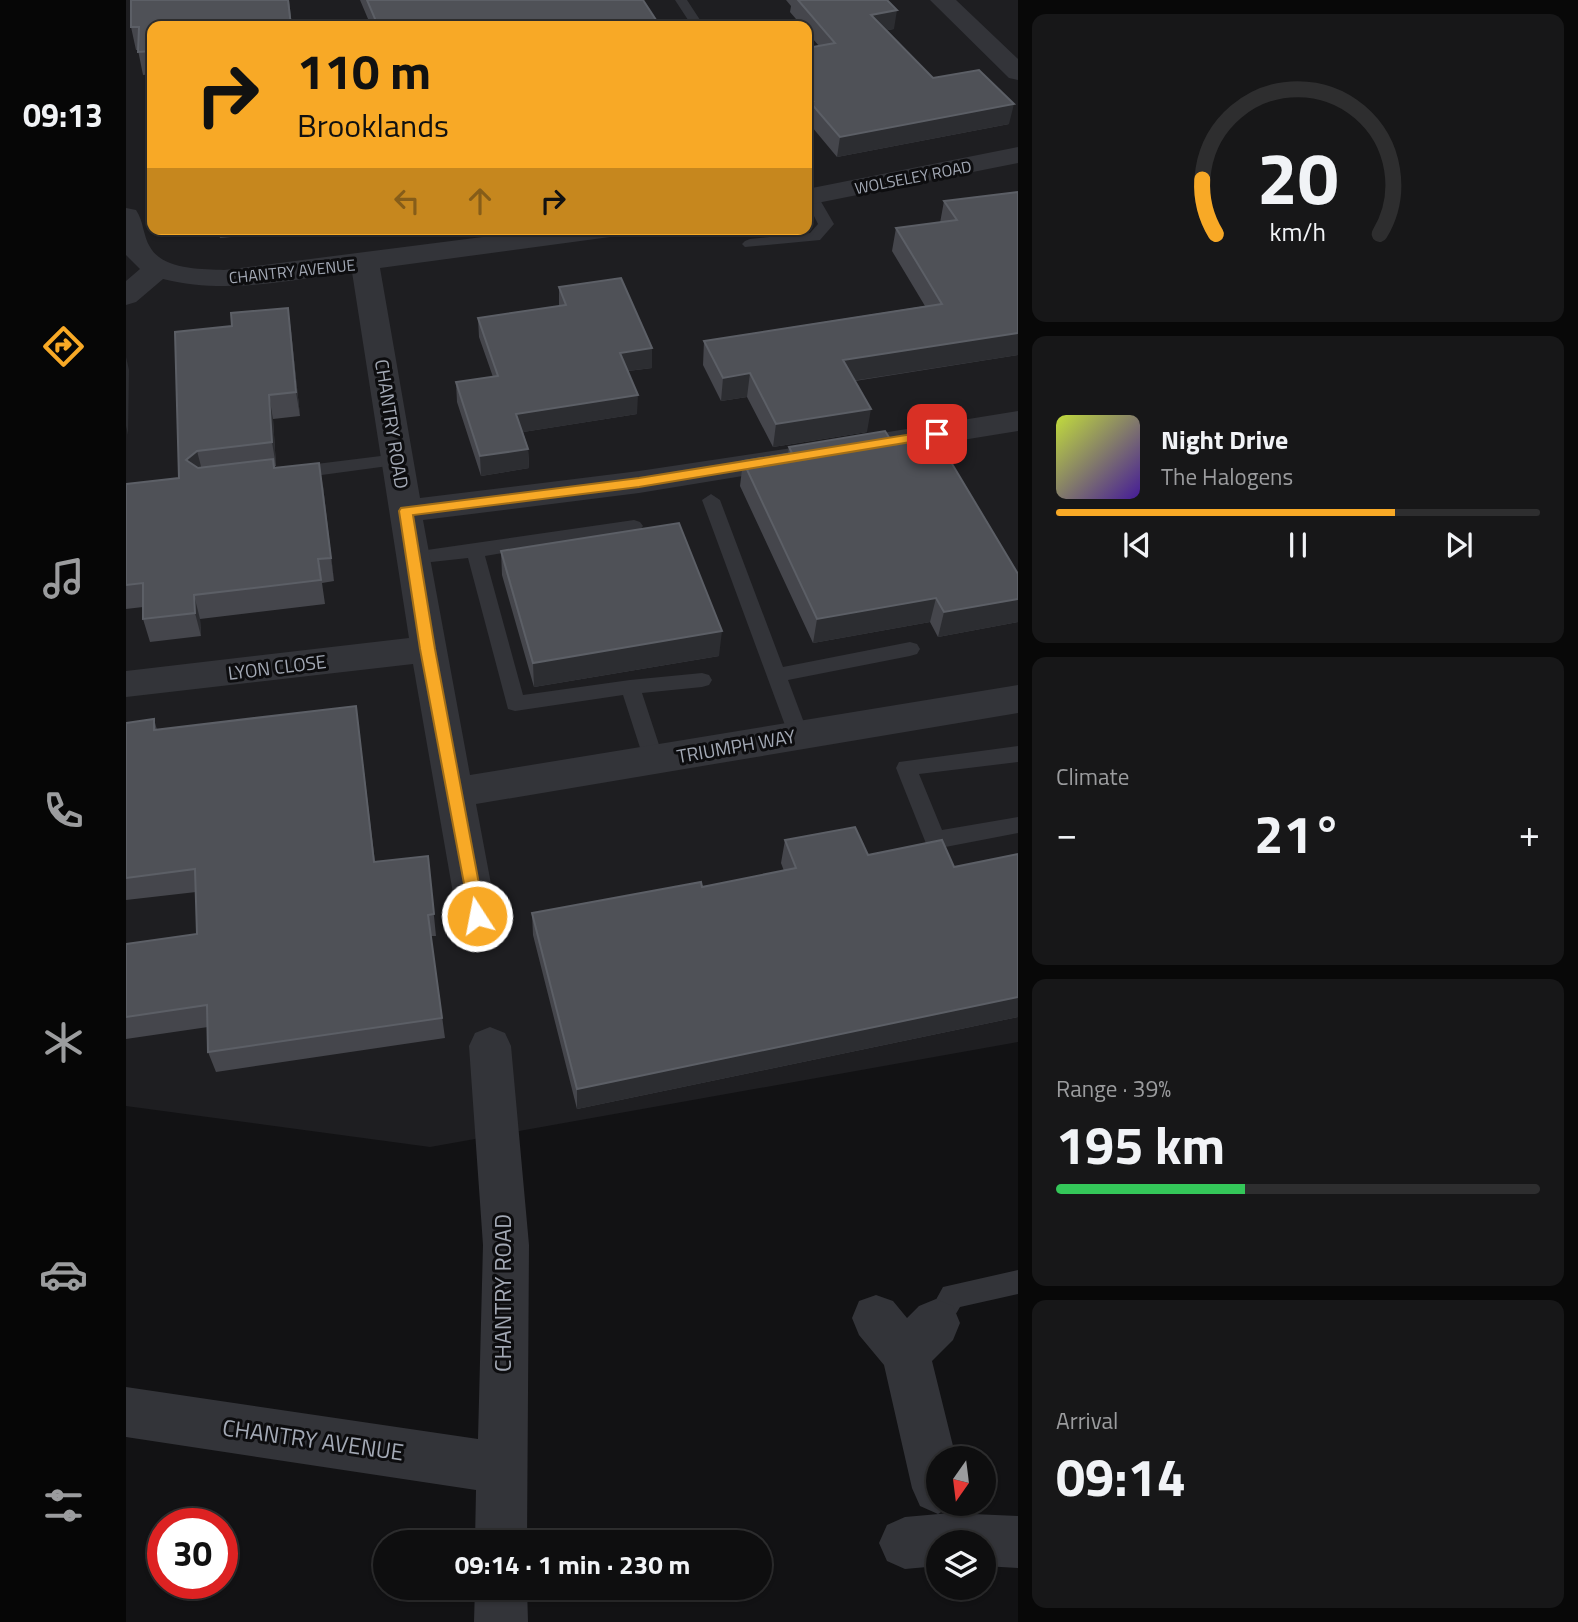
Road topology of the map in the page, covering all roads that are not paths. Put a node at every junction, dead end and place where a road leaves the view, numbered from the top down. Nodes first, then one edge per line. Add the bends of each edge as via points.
1 (681, 0) edge
2 (942, 0) edge
3 (695, 21) edge
4 (1018, 73) edge
5 (1018, 155) edge
6 (812, 196) edge
7 (812, 202) edge
8 (126, 216) edge
9 (568, 235) edge
10 (750, 244) dead end
11 (365, 264) junction
12 (159, 268) junction
13 (126, 296) edge
14 (1018, 421) edge
15 (856, 447) edge
16 (815, 454) edge
17 (397, 460) junction
18 (273, 475) edge
19 (711, 500) dead end
20 (406, 511) junction
21 (634, 526) dead end
22 (475, 551) junction
23 (413, 558) junction
24 (428, 649) junction
25 (910, 649) dead end
26 (777, 675) junction
27 (702, 680) dead end
28 (126, 684) edge
29 (630, 687) junction
30 (1018, 699) edge
31 (799, 736) junction
32 (1018, 754) edge
33 (654, 760) junction
34 (454, 793) junction
35 (1018, 825) edge
36 (477, 916) dead end
37 (490, 1046) dead end
38 (1018, 1282) edge
39 (906, 1331) joint
40 (126, 1412) edge
41 (929, 1446) edge
42 (500, 1468) junction
43 (932, 1528) edge
44 (501, 1530) edge
45 (1018, 1542) edge
46 (501, 1600) edge
47 (501, 1622) edge

1 - 3 lane
2 - 4 street
5 - 6 street, WOLSELEY ROAD
7 - 10 lane via 826,224 815,237
8 - 12 street via 139,253
9 - 11 street
11 - 12 street, CHANTRY AVENUE via 235,279 192,277
11 - 17 street, CHANTRY ROAD
12 - 13 street
14 - 15 street
16 - 20 street
17 - 18 lane
17 - 20 street, CHANTRY ROAD
19 - 26 lane
20 - 23 street, CHANTRY ROAD
21 - 22 lane
22 - 23 lane
22 - 29 lane via 515,704
23 - 24 street, CHANTRY ROAD
24 - 28 street, LYON CLOSE
24 - 34 street, CHANTRY ROAD
25 - 26 lane
26 - 31 lane
27 - 29 lane
29 - 33 lane
30 - 31 street, TRIUMPH WAY
31 - 33 street, TRIUMPH WAY
32 - 35 lane via 906,768 935,840
33 - 34 street, TRIUMPH WAY
34 - 36 street, CHANTRY ROAD
37 - 42 street, CHANTRY ROAD via 506,1245
38 - 39 lane via 952,1296
39 - 41 street
40 - 42 street, CHANTRY AVENUE
42 - 44 street, CHANTRY ROAD
43 - 45 street
46 - 47 street

